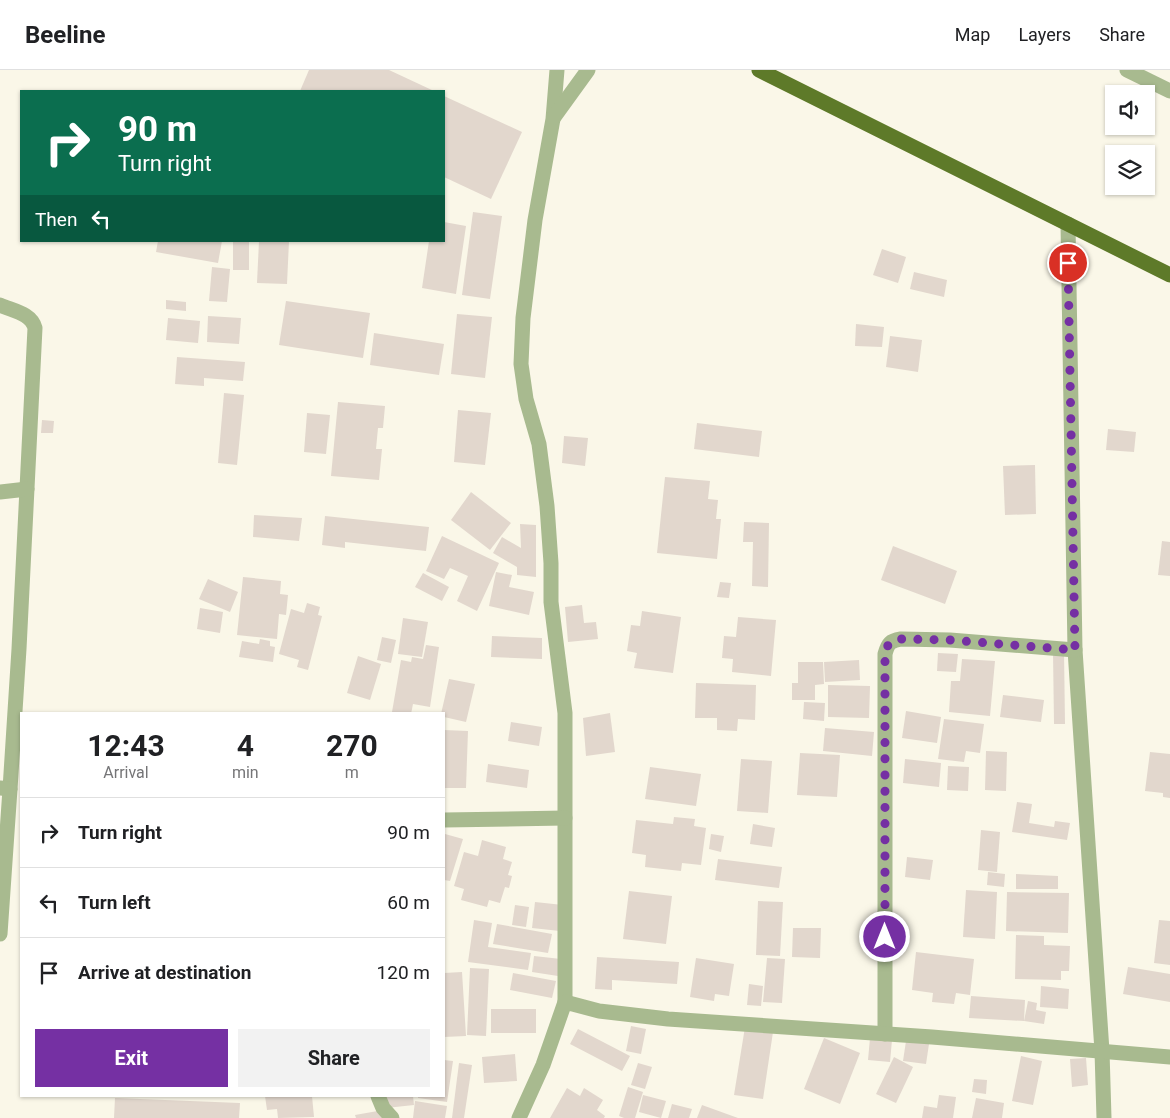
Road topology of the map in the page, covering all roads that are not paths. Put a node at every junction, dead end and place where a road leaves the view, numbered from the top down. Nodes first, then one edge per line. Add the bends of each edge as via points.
1 (557, 70) edge
2 (588, 70) edge
3 (759, 70) edge
4 (1127, 70) edge
5 (1170, 91) edge
6 (553, 119) junction
7 (1068, 224) junction
8 (1170, 275) edge
9 (0, 306) edge
10 (27, 489) junction
11 (0, 492) edge
12 (1075, 650) junction
13 (5, 788) edge
14 (565, 818) junction
15 (445, 820) edge
16 (0, 934) edge
17 (565, 1002) junction
18 (885, 1034) junction
19 (1102, 1051) junction
20 (1170, 1057) edge
21 (378, 1097) edge
22 (392, 1118) edge
23 (519, 1118) edge
24 (1104, 1118) edge

1 - 6 street
2 - 6 street
3 - 7 highway
4 - 5 street
6 - 14 street via 535,220 521,364 526,399 539,444 547,506 551,602 565,714
7 - 8 highway
7 - 12 street
9 - 10 street via 27,316 35,328
10 - 11 street
10 - 13 street via 19,649
12 - 18 street via 950,640 901,639 888,645 885,654
12 - 19 street
13 - 16 street
14 - 15 street
14 - 17 street
17 - 18 street via 600,1011 668,1019
17 - 23 street via 543,1065
18 - 19 street
19 - 20 street
19 - 24 street
21 - 22 street

